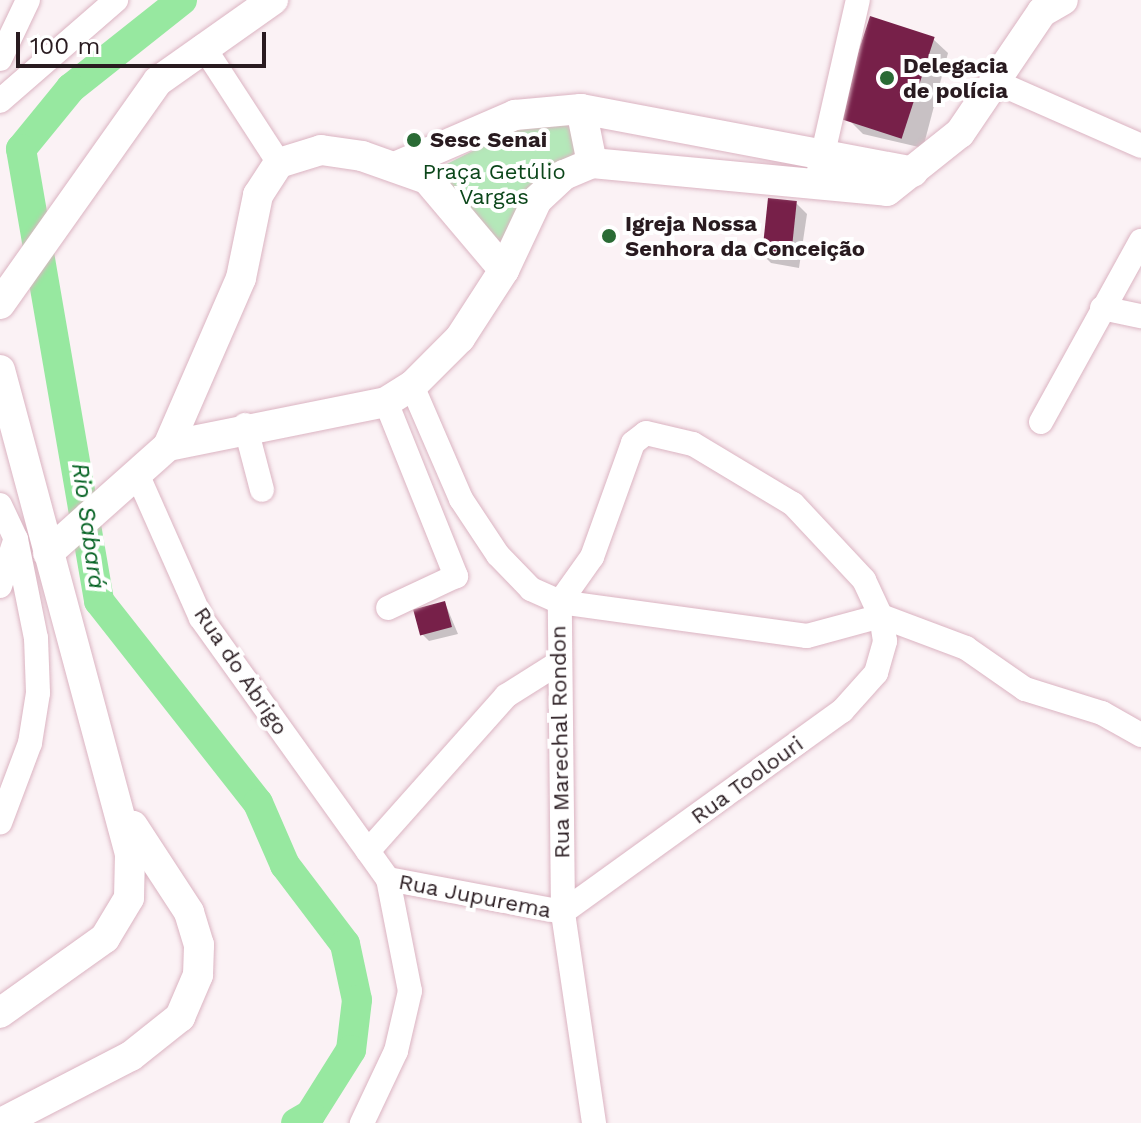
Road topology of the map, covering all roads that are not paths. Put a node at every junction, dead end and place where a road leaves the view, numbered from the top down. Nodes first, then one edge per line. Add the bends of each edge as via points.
1 (28, 0) edge
2 (116, 0) edge
3 (273, 0) edge
4 (858, 0) edge
5 (1063, 0) edge
6 (203, 46) junction
7 (0, 59) edge
8 (996, 82) junction
9 (0, 101) edge
10 (581, 109) junction
11 (673, 124) junction
12 (1141, 146) edge
13 (821, 157) junction
14 (279, 163) junction
15 (592, 163) junction
16 (397, 166) junction
17 (663, 170) junction
18 (913, 172) junction
19 (817, 189) junction
20 (1141, 241) edge
21 (504, 270) junction
22 (0, 294) edge
23 (0, 302) edge
24 (1102, 308) junction
25 (1141, 316) edge
26 (0, 370) edge
27 (412, 386) junction
28 (185, 401) junction
29 (386, 402) junction
30 (1041, 422) dead end
31 (245, 425) junction
32 (213, 434) junction
33 (168, 446) junction
34 (129, 484) junction
35 (262, 490) dead end
36 (0, 505) edge
37 (16, 539) junction
38 (58, 547) junction
39 (0, 586) edge
40 (560, 602) junction
41 (388, 608) dead end
42 (881, 616) junction
43 (555, 665) junction
44 (1141, 735) edge
45 (115, 784) junction
46 (0, 823) edge
47 (368, 851) junction
48 (388, 879) junction
49 (169, 887) junction
50 (129, 898) junction
51 (563, 912) junction
52 (0, 1013) edge
53 (1, 1123) edge
54 (362, 1123) edge
55 (594, 1123) edge

1 - 7 street
2 - 9 street
3 - 6 main road
4 - 13 street
5 - 8 main road via 1042,12
6 - 14 street
6 - 23 main road via 158,81 73,210
8 - 12 street
8 - 18 main road via 960,133
10 - 11 main road
10 - 15 main road
10 - 16 main road via 515,115
11 - 13 main road
11 - 17 main road
13 - 18 main road
13 - 19 street
14 - 16 main road via 321,150
14 - 28 main road via 258,195 241,278
15 - 17 main road
15 - 21 main road via 564,175 537,200
16 - 21 main road via 427,179
17 - 19 main road
18 - 19 main road via 887,191
20 - 24 street
21 - 27 main road via 460,338
22 - 23 street
24 - 25 street
24 - 30 street
26 - 38 main road
27 - 29 main road
27 - 40 street via 461,499 498,555 531,589
28 - 32 main road
28 - 33 main road
29 - 31 main road
29 - 41 street via 456,576
31 - 32 main road
31 - 35 street
32 - 33 main road
33 - 34 main road
34 - 38 main road
34 - 47 street, Rua do Abrigo via 201,618
36 - 37 street
37 - 39 street
37 - 46 street via 36,638 38,693 30,743
38 - 45 main road
40 - 42 street via 807,636
40 - 42 street, Rua Marechal Rondon via 598,544 633,443 663,432 693,444 793,504 864,580
40 - 43 street, Rua Marechal Rondon
42 - 44 street via 966,648 1025,689 1102,713
42 - 51 street, Rua Toolouri via 885,641 876,673 842,711
43 - 47 street via 506,696
43 - 51 street, Rua Marechal Rondon
45 - 49 main road
45 - 50 main road via 130,854
47 - 48 street, Rua do Abrigo
48 - 51 street, Rua Jupurema
48 - 54 street via 410,991 396,1051
49 - 50 main road
49 - 53 main road via 189,912 199,945 198,975 180,1017 131,1056
50 - 52 main road via 105,938
51 - 55 street, Rua Marechal Rondon

